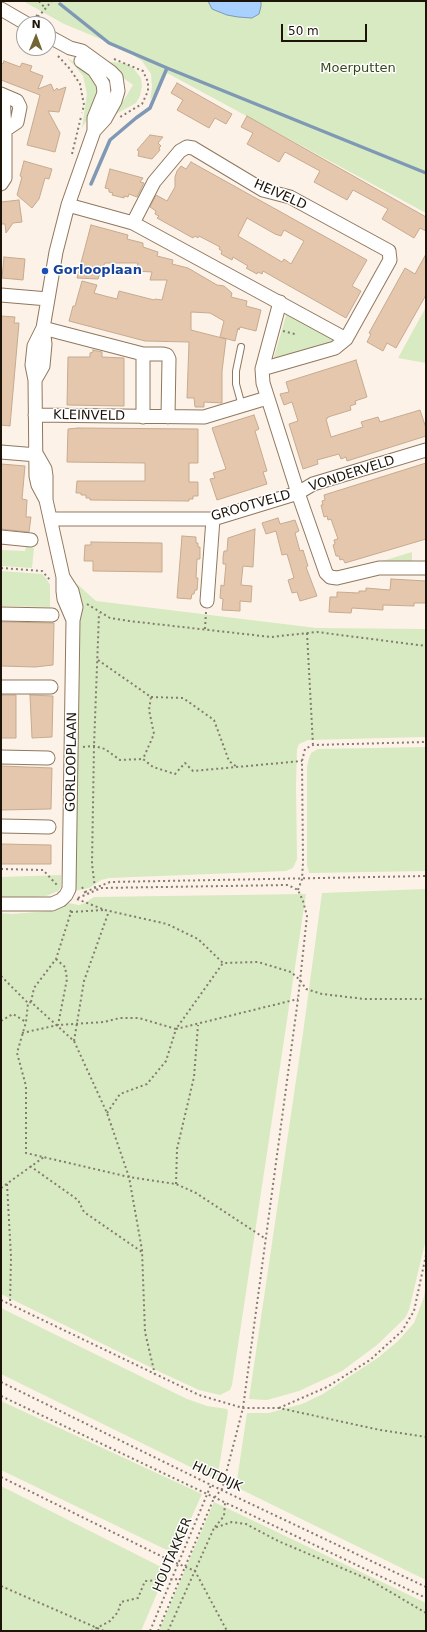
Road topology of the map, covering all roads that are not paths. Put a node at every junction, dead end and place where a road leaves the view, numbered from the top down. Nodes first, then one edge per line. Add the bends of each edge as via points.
1 (1, 9) edge
2 (16, 18) edge
3 (56, 40) edge
4 (70, 48) junction
5 (2, 95) edge
6 (94, 131) junction
7 (1, 184) edge
8 (68, 205) junction
9 (133, 223) junction
10 (1, 295) edge
11 (48, 299) junction
12 (280, 302) junction
13 (43, 328) junction
14 (346, 339) junction
15 (241, 347) dead end
16 (143, 354) junction
17 (262, 369) junction
18 (267, 398) junction
19 (242, 406) junction
20 (35, 415) junction
21 (143, 417) junction
22 (168, 417) junction
23 (426, 450) edge
24 (1, 452) edge
25 (37, 455) junction
26 (298, 493) junction
27 (51, 519) junction
28 (213, 519) junction
29 (1, 537) edge
30 (31, 540) dead end
31 (426, 568) edge
32 (207, 601) road end
33 (1, 614) edge
34 (52, 615) dead end
35 (1, 687) edge
36 (51, 688) dead end
37 (1, 756) edge
38 (48, 758) dead end
39 (1, 826) edge
40 (49, 826) dead end
41 (1, 904) edge

1 - 2 street
3 - 4 street
4 - 6 street, GORLOOPLAAN via 75,57 98,74 103,84 104,94 94,118
4 - 6 street, GORLOOPLAAN via 82,51 111,72 118,83 115,101 105,119
5 - 7 street via 5,178
6 - 8 street, GORLOOPLAAN
8 - 9 street
8 - 11 street, GORLOOPLAAN
9 - 12 street
9 - 14 street, HEIVELD via 154,182 180,151 187,147 193,148 263,190 290,197 389,251 390,260
10 - 11 street
11 - 13 street, GORLOOPLAAN
12 - 14 street
12 - 17 street, GROOTVELD
13 - 16 street
13 - 20 street, GORLOOPLAAN via 43,366 35,380
14 - 17 street via 335,348
15 - 19 lane via 236,384
16 - 21 street, KLEINVELD
16 - 22 street via 163,354 169,359
17 - 18 street, GROOTVELD
18 - 19 street, KLEINVELD
18 - 26 street, GROOTVELD
19 - 22 street, KLEINVELD via 204,417
20 - 21 street, KLEINVELD
20 - 25 street, GORLOOPLAAN
21 - 22 street, KLEINVELD
23 - 26 street, VONDERVELD via 313,484
24 - 25 street
25 - 27 street, GORLOOPLAAN via 36,476
26 - 28 street, GROOTVELD
26 - 31 street, VONDERVELD via 326,573 330,577 337,578 379,568
27 - 28 street, GROOTVELD
27 - 41 street, GORLOOPLAAN via 63,577 62,591 73,620 69,889 67,898 46,905
28 - 32 street
29 - 30 street
33 - 34 street
35 - 36 street
37 - 38 street
39 - 40 street

